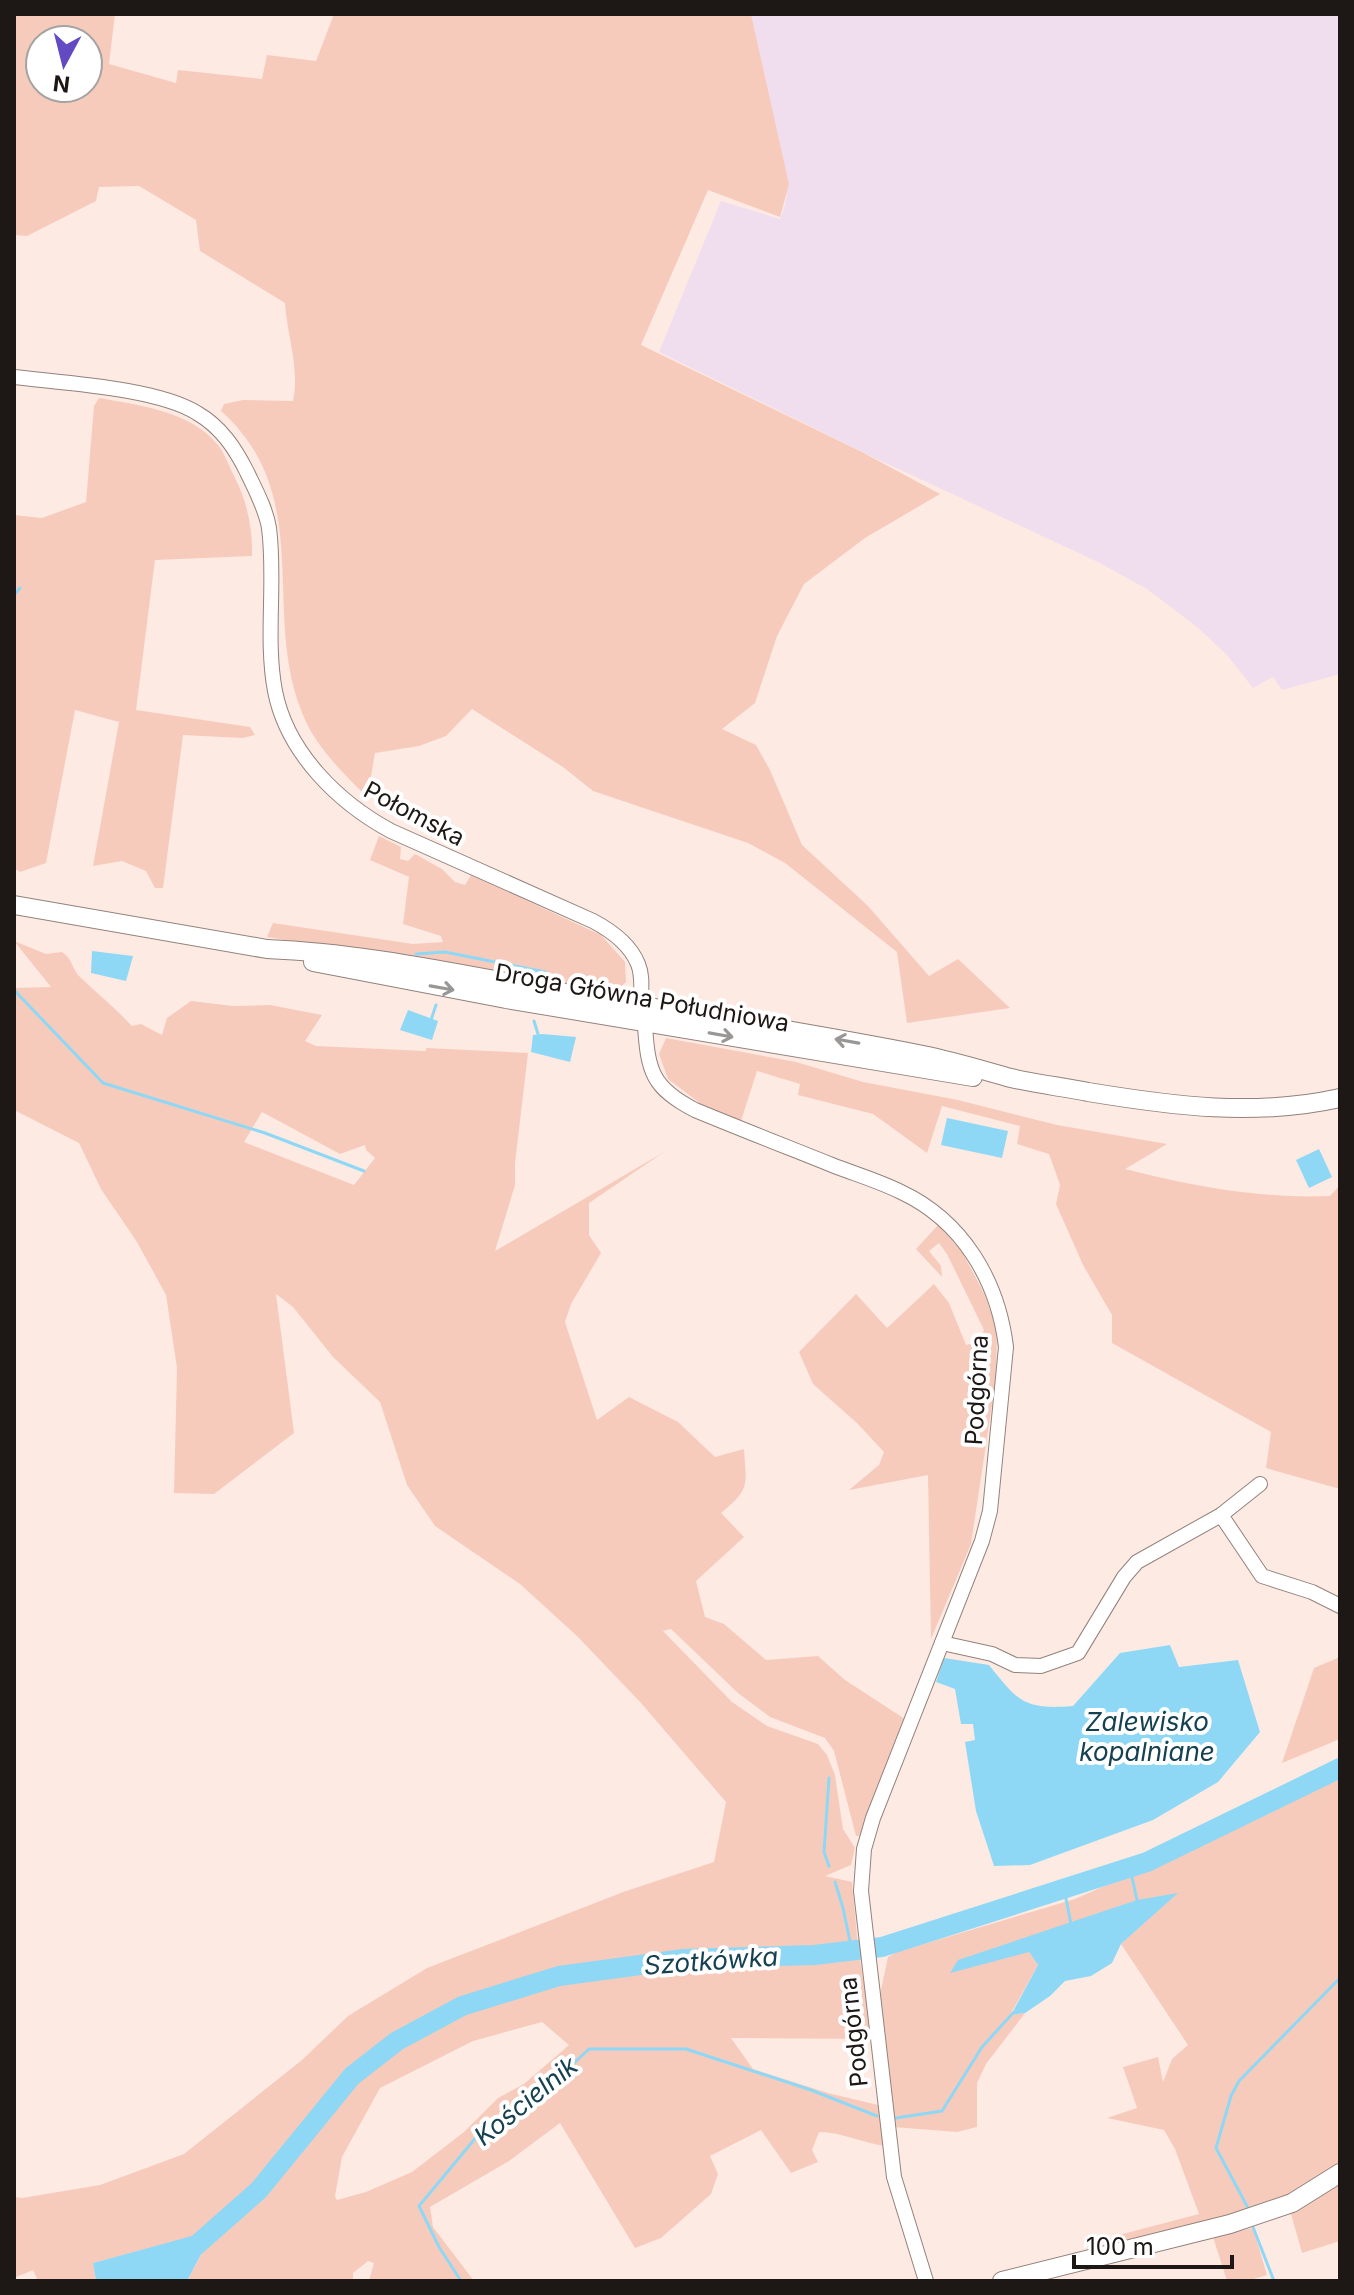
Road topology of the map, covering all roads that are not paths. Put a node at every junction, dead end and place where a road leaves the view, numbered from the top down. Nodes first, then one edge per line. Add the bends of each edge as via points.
1 (14, 377) edge
2 (14, 905) edge
3 (643, 1014) junction
4 (1340, 1098) edge
5 (748, 1131) joint
6 (1260, 1484) dead end
7 (1221, 1515) junction
8 (1340, 1606) edge
9 (942, 1643) junction
10 (1340, 2173) edge
11 (926, 2281) edge
12 (1002, 2281) edge

1 - 3 street, Połomska via 171,401 217,427 236,450 269,526 275,693 302,752 330,789 366,818 617,936 638,964
2 - 3 main road, Droga Główna Południowa via 267,949 365,974
3 - 4 main road, Droga Główna Południowa via 919,1070 1012,1078 1144,1101 1269,1110
3 - 5 street, Połomska via 647,1056 661,1086 685,1105
5 - 9 street, Podgórna via 922,1204 959,1234 988,1280 1006,1347 990,1511
6 - 7 street
7 - 8 street via 1262,1576
7 - 9 street via 1137,1562 1078,1653 1041,1666 1015,1665
9 - 11 street, Podgórna via 873,1818 861,1891 894,2177
10 - 12 main road via 1292,2203 1230,2224

